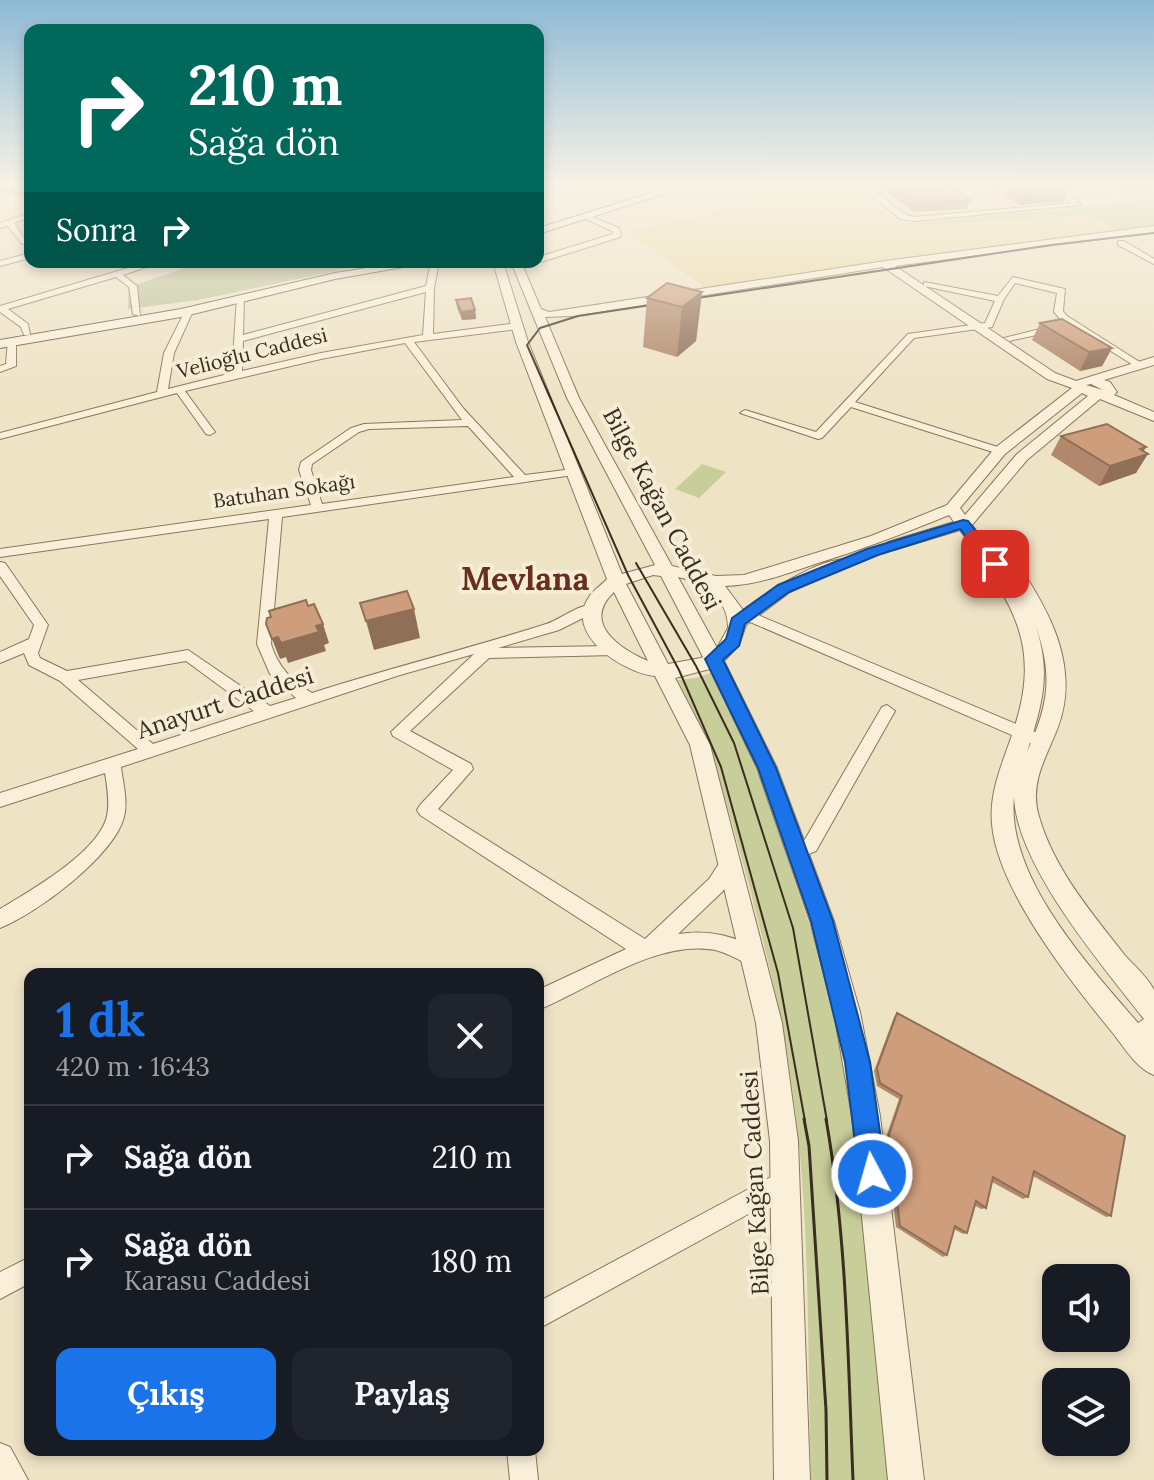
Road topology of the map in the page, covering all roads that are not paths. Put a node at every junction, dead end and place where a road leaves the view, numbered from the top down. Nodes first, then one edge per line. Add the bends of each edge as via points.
1 (983, 255) edge
2 (1013, 255) edge
3 (24, 257) edge
4 (0, 264) edge
5 (137, 268) edge
6 (360, 268) edge
7 (387, 268) edge
8 (434, 268) edge
9 (520, 268) edge
10 (522, 268) edge
11 (898, 268) junction
12 (117, 274) junction
13 (927, 284) junction
14 (430, 288) junction
15 (763, 295) dead end
16 (240, 299) junction
17 (1000, 299) junction
18 (1, 308) edge
19 (189, 311) junction
20 (535, 311) junction
21 (137, 314) junction
22 (1074, 325) junction
23 (517, 326) junction
24 (983, 326) junction
25 (27, 333) junction
26 (428, 335) junction
27 (1009, 338) junction
28 (407, 339) junction
29 (237, 340) junction
30 (4, 341) edge
31 (1150, 366) edge
32 (0, 369) edge
33 (237, 373) junction
34 (1084, 384) junction
35 (179, 389) junction
36 (1105, 393) junction
37 (162, 394) junction
38 (848, 403) junction
39 (1154, 410) edge
40 (745, 413) dead end
41 (1154, 417) edge
42 (471, 423) junction
43 (210, 432) dead end
44 (0, 436) edge
45 (1000, 451) junction
46 (573, 472) junction
47 (522, 479) junction
48 (317, 506) junction
49 (276, 512) junction
50 (962, 516) junction
51 (0, 553) edge
52 (0, 566) edge
53 (666, 570) junction
54 (696, 576) junction
55 (616, 580) junction
56 (592, 608) junction
57 (742, 618) junction
58 (33, 643) junction
59 (610, 651) junction
60 (485, 653) junction
61 (465, 654) junction
62 (0, 658) edge
63 (714, 659) junction
64 (662, 669) junction
65 (65, 677) junction
66 (312, 700) junction
67 (887, 711) dead end
68 (269, 714) junction
69 (1031, 738) junction
70 (152, 752) junction
71 (112, 765) junction
72 (0, 800) edge
73 (797, 851) junction
74 (730, 862) junction
75 (0, 919) edge
76 (646, 951) junction
77 (755, 958) junction
78 (544, 997) edge
79 (1154, 1011) edge
80 (1154, 1027) edge
81 (1152, 1059) edge
82 (786, 1181) junction
83 (24, 1272) edge
84 (0, 1286) edge
85 (544, 1313) edge
86 (522, 1456) edge
87 (0, 1457) edge
88 (14, 1480) edge
89 (524, 1480) edge
90 (792, 1480) edge
91 (906, 1480) edge

1 - 11 street
2 - 11 street
3 - 4 street
5 - 12 street
6 - 21 main road
7 - 16 main road
8 - 14 street
9 - 23 street, Bilge Kağan Caddesi
10 - 20 street, Bilge Kağan Caddesi
11 - 13 street
11 - 15 street
11 - 20 street via 567,314
11 - 24 street
12 - 18 street
12 - 21 street via 133,286
13 - 17 street
13 - 24 street
14 - 26 street
14 - 29 street
16 - 19 main road
16 - 29 street
17 - 22 street via 1013,280 1062,291 1058,312
17 - 24 street
18 - 25 street
19 - 30 main road
19 - 37 street via 169,353
20 - 53 street, Bilge Kağan Caddesi via 552,333 589,429
21 - 25 main road
22 - 27 street
22 - 31 street
23 - 26 street, Velioğlu Caddesi
23 - 46 street, Bilge Kağan Caddesi
24 - 27 street
24 - 34 street via 1051,376
24 - 38 street via 911,336
25 - 30 main road
26 - 28 street, Velioğlu Caddesi
27 - 34 street
28 - 33 street, Velioğlu Caddesi
28 - 42 street
29 - 33 street
30 - 32 street via 11,366
31 - 34 street
31 - 36 street
33 - 35 street, Velioğlu Caddesi
34 - 36 street
34 - 45 street
35 - 37 street, Velioğlu Caddesi
35 - 43 street
36 - 39 street
36 - 41 street
36 - 50 street via 1022,457
37 - 44 street, Velioğlu Caddesi
38 - 40 street via 818,436
38 - 45 street
42 - 47 street
42 - 48 street via 355,430 307,462
45 - 50 street
46 - 47 street, Batuhan Sokağı
46 - 55 street, Bilge Kağan Caddesi
47 - 48 street, Batuhan Sokağı
48 - 49 street, Batuhan Sokağı
49 - 51 street, Batuhan Sokağı
49 - 66 street via 264,644 282,679
50 - 54 street via 744,580
50 - 57 street via 784,588
50 - 69 street via 1010,589 1030,635 1036,666
52 - 58 street via 41,625
53 - 54 street
53 - 55 street
53 - 63 street, Bilge Kağan Caddesi
54 - 57 street via 728,597
55 - 56 street
55 - 64 street, Bilge Kağan Caddesi
56 - 59 street via 597,638
56 - 61 street via 554,627
57 - 63 street via 733,642
57 - 69 street
58 - 62 street
58 - 65 street via 34,661
59 - 60 street
59 - 64 street via 629,662
60 - 61 street
60 - 76 street via 399,732 465,769 426,810
61 - 66 street, Anayurt Caddesi
63 - 64 street
63 - 73 street, Bilge Kağan Caddesi via 767,768
64 - 74 street, Bilge Kağan Caddesi via 700,745
65 - 68 street via 188,655
65 - 70 street
66 - 68 street, Anayurt Caddesi
67 - 73 street via 810,846
68 - 70 street, Anayurt Caddesi
69 - 79 street via 1025,802 1039,844 1083,918
69 - 81 street via 1004,793 1009,849 1038,911
70 - 71 street, Anayurt Caddesi
71 - 72 street, Anayurt Caddesi
71 - 75 street via 116,818 108,831 70,872
73 - 91 street, Bilge Kağan Caddesi via 835,965 858,1062
74 - 76 street via 716,885
74 - 77 street, Bilge Kağan Caddesi
76 - 77 street via 697,940 731,944
76 - 78 street
77 - 82 street, Bilge Kağan Caddesi via 778,1079
80 - 81 street via 1143,1035
82 - 85 street
82 - 90 street, Bilge Kağan Caddesi
83 - 84 street
86 - 89 street
87 - 88 street

